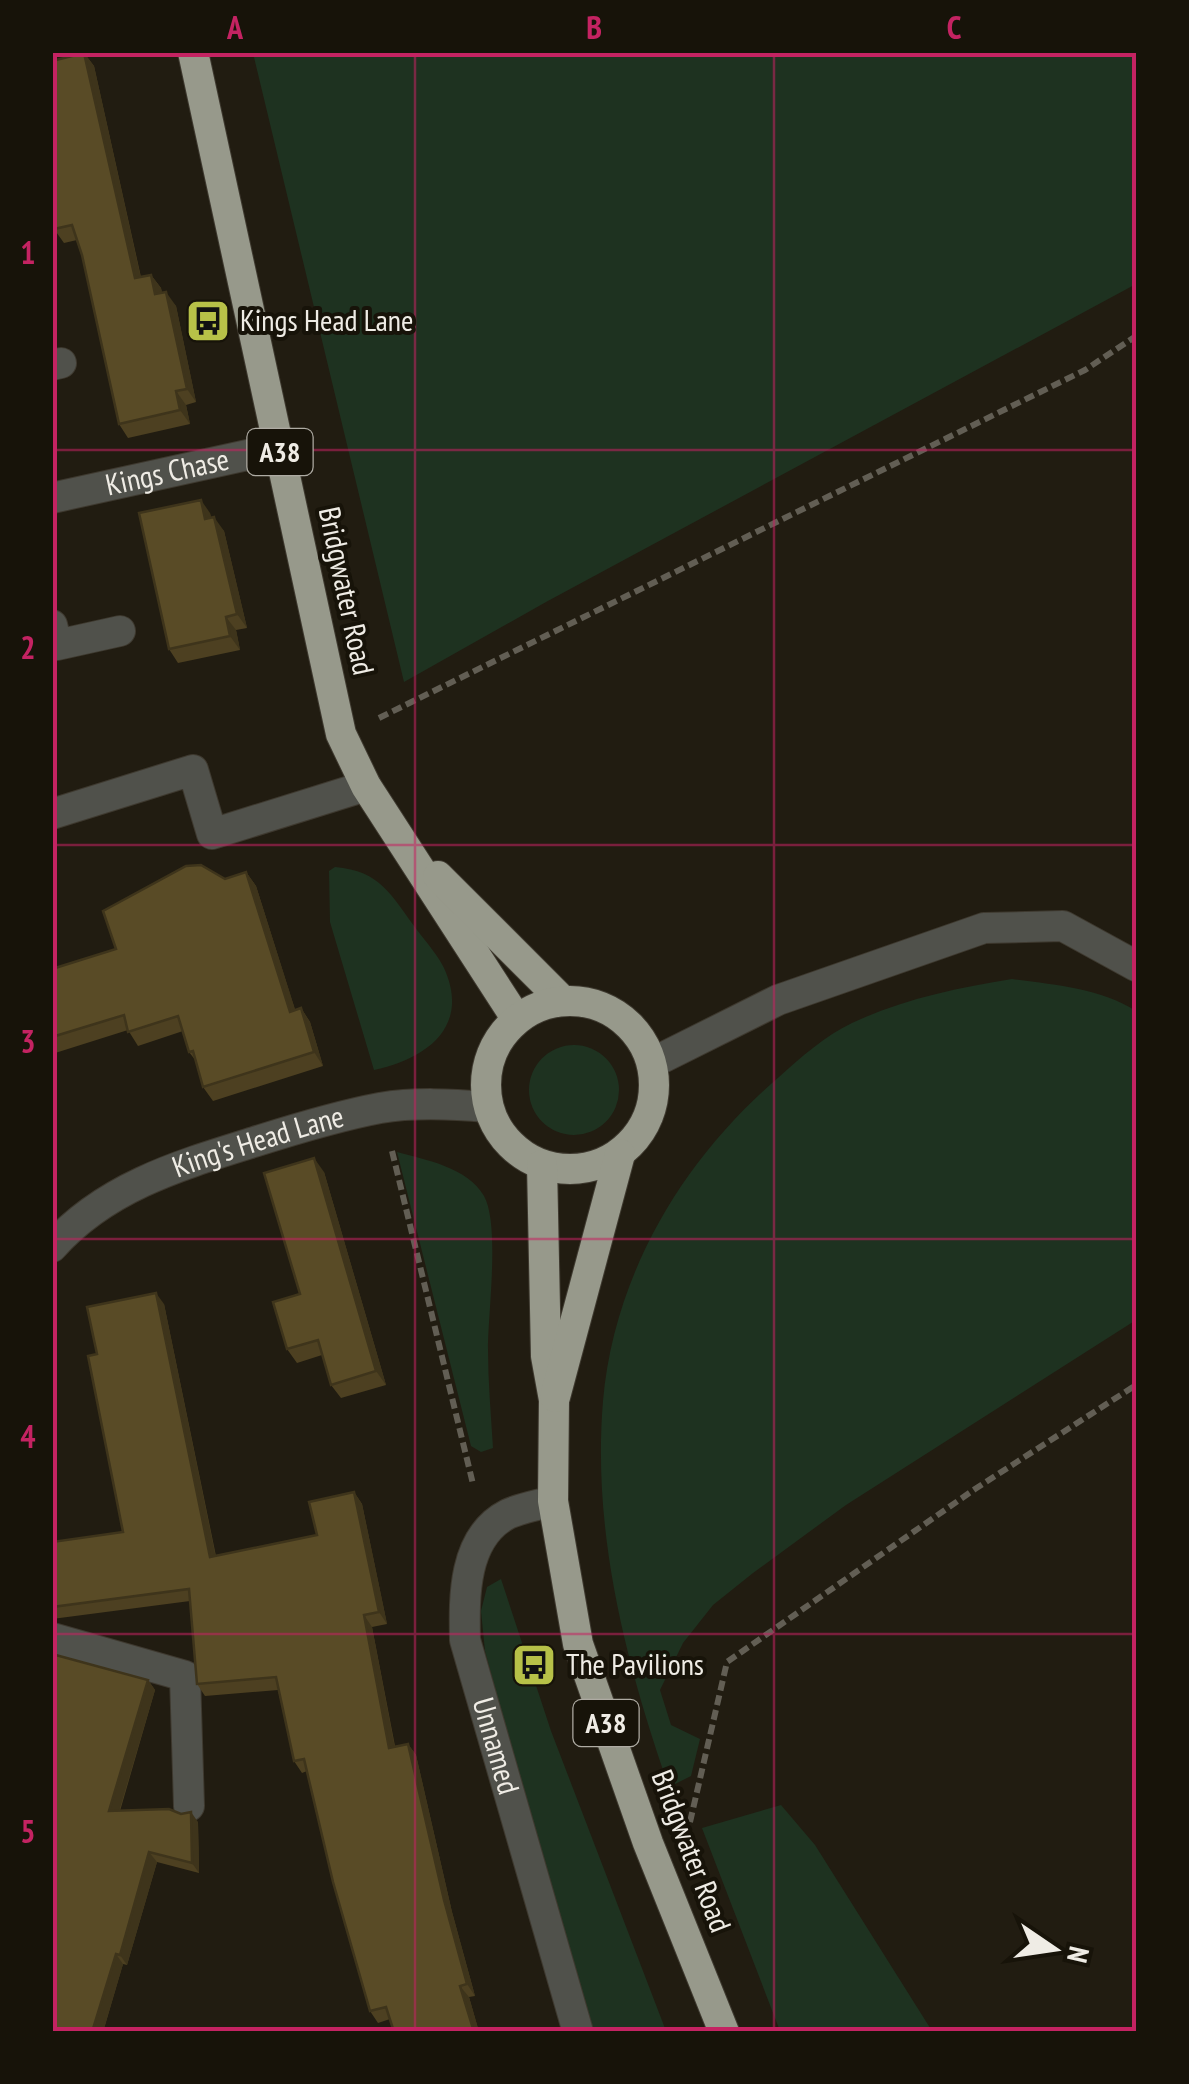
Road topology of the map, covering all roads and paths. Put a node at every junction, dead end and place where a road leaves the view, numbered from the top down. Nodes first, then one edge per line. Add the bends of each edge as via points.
1 (193, 52) edge
2 (1136, 336) edge
3 (279, 448) junction
4 (52, 498) edge
5 (52, 625) edge
6 (120, 631) dead end
7 (342, 734) junction
8 (366, 786) junction
9 (52, 814) edge
10 (399, 840) junction
11 (1136, 966) edge
12 (562, 1000) junction
13 (516, 1018) junction
14 (652, 1063) junction
15 (382, 1108) junction
16 (487, 1108) junction
17 (620, 1154) junction
18 (542, 1165) junction
19 (58, 1229) edge
20 (1136, 1385) edge
21 (554, 1400) junction
22 (553, 1501) junction
23 (485, 1534) junction
24 (52, 1638) edge
25 (190, 1806) dead end
26 (648, 1843) junction
27 (578, 2032) edge
28 (724, 2032) edge

1 - 3 highway, Bridgwater Road / A38
2 - 7 path via 1085,370
3 - 4 street, Kings Chase
3 - 7 highway, Bridgwater Road / A38
5 - 6 street via 57,644
7 - 8 highway, Bridgwater Road / A38
8 - 9 street via 212,834 193,770
8 - 10 highway, Bridgwater Road / A38
10 - 12 highway, Bridgwater Road / A38
10 - 13 highway, Bridgwater Road / A38
11 - 14 street via 1063,926 984,928 778,1000
12 - 13 highway
12 - 14 highway via 592,1002 618,1015 640,1036
13 - 16 highway via 490,1059
14 - 17 highway, A38 via 654,1097 643,1129
15 - 16 street, King's Head Lane
15 - 19 street, King's Head Lane via 185,1164
15 - 23 path
16 - 18 highway via 502,1136
17 - 18 highway via 566,1173
17 - 21 highway, Bridgwater Road / A38
18 - 21 highway, Bridgwater Road / A38 via 546,1356
20 - 26 path via 975,1488 727,1662 688,1832
21 - 22 highway, Bridgwater Road / A38
22 - 23 street via 507,1515
22 - 26 highway, Bridgwater Road / A38 via 578,1644
23 - 27 street, Unnamed via 467,1576 466,1640
24 - 25 street via 185,1676
26 - 28 highway, Bridgwater Road / A38

